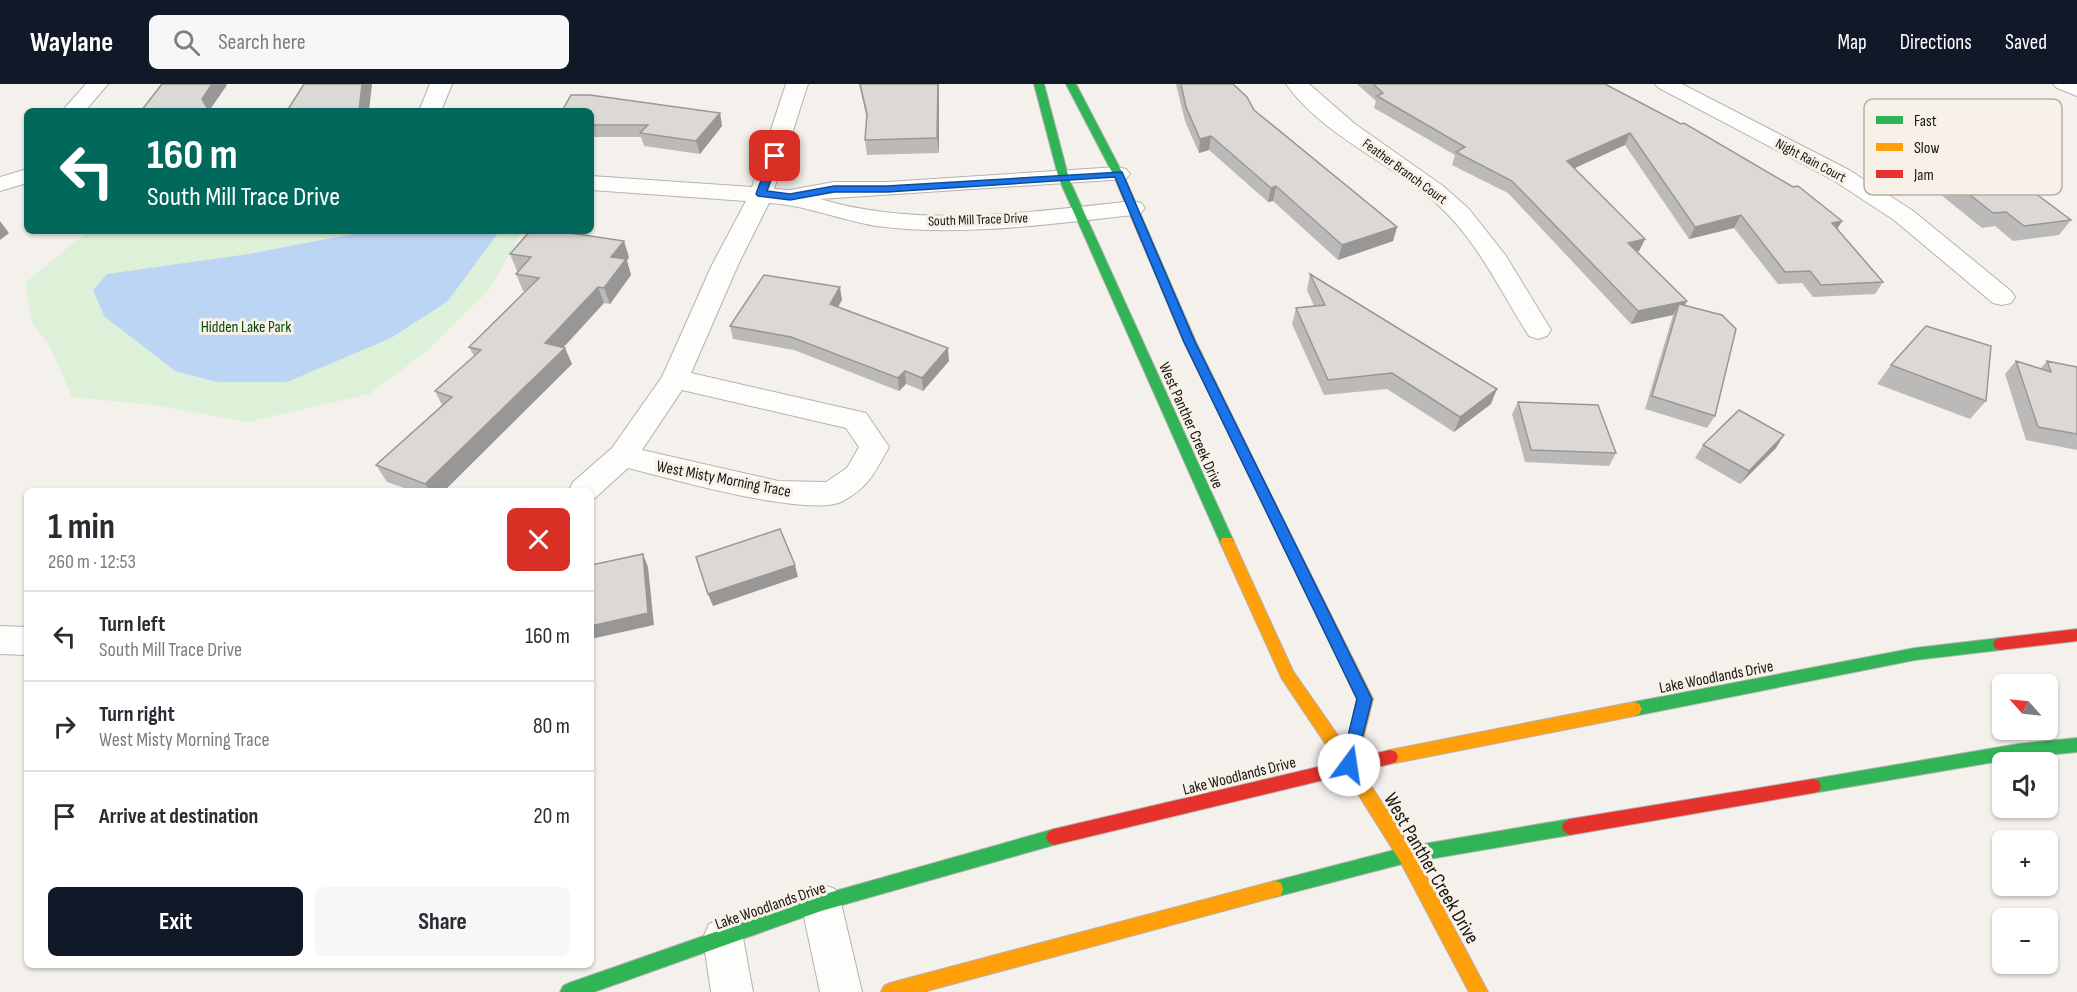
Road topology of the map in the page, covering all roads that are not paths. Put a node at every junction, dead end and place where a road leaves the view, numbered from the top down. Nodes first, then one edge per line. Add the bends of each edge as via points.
1 (97, 84) edge
2 (441, 84) edge
3 (797, 84) edge
4 (1039, 84) edge
5 (1071, 84) edge
6 (1297, 84) edge
7 (1666, 84) edge
8 (2064, 84) edge
9 (2077, 90) edge
10 (77, 108) edge
11 (431, 108) edge
12 (1118, 174) junction
13 (24, 177) edge
14 (1064, 179) junction
15 (594, 183) edge
16 (0, 184) edge
17 (1864, 190) edge
18 (761, 194) junction
19 (1872, 195) edge
20 (790, 197) junction
21 (1133, 208) junction
22 (1079, 213) junction
23 (2001, 297) dead end
24 (1538, 330) dead end
25 (675, 379) junction
26 (622, 456) junction
27 (586, 488) edge
28 (2077, 635) edge
29 (0, 640) edge
30 (24, 641) edge
31 (2077, 746) edge
32 (1349, 765) junction
33 (1406, 855) junction
34 (821, 903) junction
35 (723, 938) junction
36 (569, 992) edge
37 (732, 992) edge
38 (841, 992) edge
39 (891, 992) edge
40 (1479, 992) edge

1 - 10 street
2 - 11 street
3 - 18 street
4 - 14 street, West Panther Creek Drive
5 - 12 street, West Panther Creek Drive
6 - 24 street, Feather Branch Court via 1350,131 1444,198 1475,228
7 - 17 street, Night Rain Court
8 - 9 street
12 - 14 street, South Mill Trace Drive
12 - 21 street, West Panther Creek Drive
13 - 16 street
14 - 20 street, South Mill Trace Drive via 834,189
14 - 22 street, West Panther Creek Drive
15 - 18 street, South Mill Trace Drive
18 - 20 street, South Mill Trace Drive
18 - 25 street
19 - 23 street, Night Rain Court via 1903,215
20 - 22 street, South Mill Trace Drive via 820,208 874,218 952,222
21 - 22 street, South Mill Trace Drive
21 - 32 street, West Panther Creek Drive via 1190,342 1365,699
22 - 32 street, West Panther Creek Drive via 1287,675
25 - 26 street
25 - 26 street, West Misty Morning Trace via 856,420 874,447 858,476 831,494 778,492
26 - 27 street
28 - 32 street, Lake Woodlands Drive via 1914,654
29 - 30 street
31 - 33 street via 2018,751
32 - 33 street, West Panther Creek Drive
32 - 34 street, Lake Woodlands Drive via 1055,837
33 - 39 street
33 - 40 street, West Panther Creek Drive
34 - 35 street, Lake Woodlands Drive
34 - 38 street
35 - 36 street, Lake Woodlands Drive
35 - 37 street

